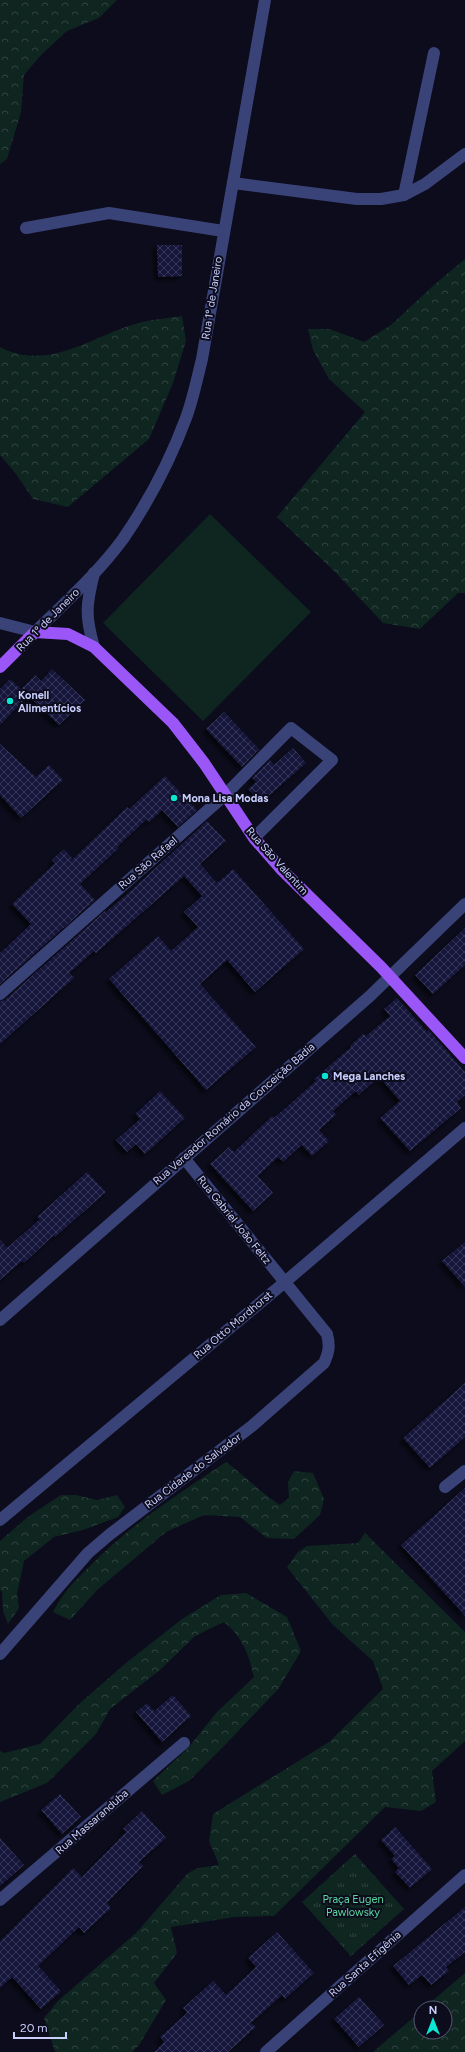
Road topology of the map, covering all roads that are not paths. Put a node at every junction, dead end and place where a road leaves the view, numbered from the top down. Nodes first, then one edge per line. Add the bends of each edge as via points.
1 (265, 0) edge
2 (434, 53) dead end
3 (465, 154) edge
4 (232, 183) junction
5 (404, 195) junction
6 (26, 228) dead end
7 (223, 231) junction
8 (95, 572) junction
9 (0, 623) edge
10 (35, 632) junction
11 (94, 648) junction
12 (0, 667) edge
13 (225, 795) junction
14 (254, 838) junction
15 (465, 904) edge
16 (391, 977) junction
17 (0, 994) edge
18 (465, 1058) edge
19 (465, 1128) edge
20 (184, 1158) junction
21 (285, 1282) junction
22 (0, 1320) edge
23 (465, 1471) edge
24 (445, 1487) dead end
25 (0, 1520) edge
26 (0, 1654) edge
27 (184, 1743) dead end
28 (465, 1875) edge
29 (0, 1900) edge
30 (266, 2052) edge

1 - 4 street, Rua 1º de Janeiro
2 - 5 street
3 - 5 street via 425,184
4 - 5 street via 357,199
4 - 7 street, Rua 1º de Janeiro
6 - 7 street via 109,213
7 - 8 street, Rua 1º de Janeiro via 202,359 187,417 165,470 149,499 122,540
8 - 10 street, Rua 1º de Janeiro
8 - 11 street, Rua 1º de Janeiro via 86,612
9 - 10 street
10 - 11 main road, Rua São Valentim via 68,634
10 - 12 main road, Rua 1º de Janeiro
11 - 13 main road, Rua São Valentim via 173,723 190,743
13 - 14 main road, Rua São Valentim
13 - 14 street, Rua São Rafael via 291,728 332,760
13 - 17 street, Rua São Rafael
14 - 16 main road, Rua São Valentim via 282,870
15 - 16 street, Rua Vereador Romário da Conceição Badia
16 - 18 main road, Rua São Valentim
16 - 20 street, Rua Vereador Romário da Conceição Badia
19 - 21 street, Rua Otto Mordhorst
20 - 21 street, Rua Gabriel João Feltz
20 - 22 street, Rua Vereador Romário da Conceição Badia
21 - 25 street, Rua Otto Mordhorst
21 - 26 street, Rua Cidade do Salvador via 327,1334 328,1354 324,1363 252,1426 93,1548
23 - 24 street
27 - 29 street, Rua Massaranduba
28 - 30 street, Rua Santa Efigênia

